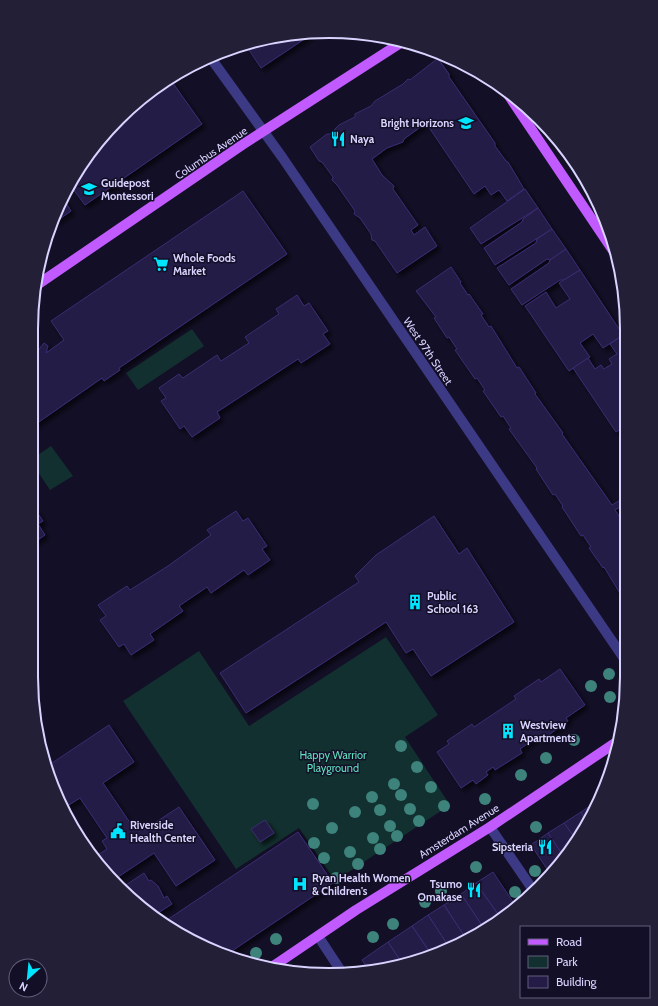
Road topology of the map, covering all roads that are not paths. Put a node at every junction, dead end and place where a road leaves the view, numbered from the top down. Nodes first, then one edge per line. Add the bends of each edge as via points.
1 (396, 46) edge
2 (214, 62) edge
3 (515, 106) edge
4 (264, 132) junction
5 (607, 241) edge
6 (42, 282) edge
7 (620, 653) edge
8 (611, 745) edge
9 (490, 827) junction
10 (531, 887) edge
11 (318, 936) junction
12 (278, 963) edge
13 (339, 967) edge

1 - 4 main road, Columbus Avenue
2 - 4 street, West 97th Street
3 - 5 main road
4 - 6 main road, Columbus Avenue
4 - 7 street, West 97th Street
8 - 9 main road, Amsterdam Avenue
9 - 10 street
9 - 11 main road, Amsterdam Avenue
11 - 12 main road, Amsterdam Avenue
11 - 13 street

